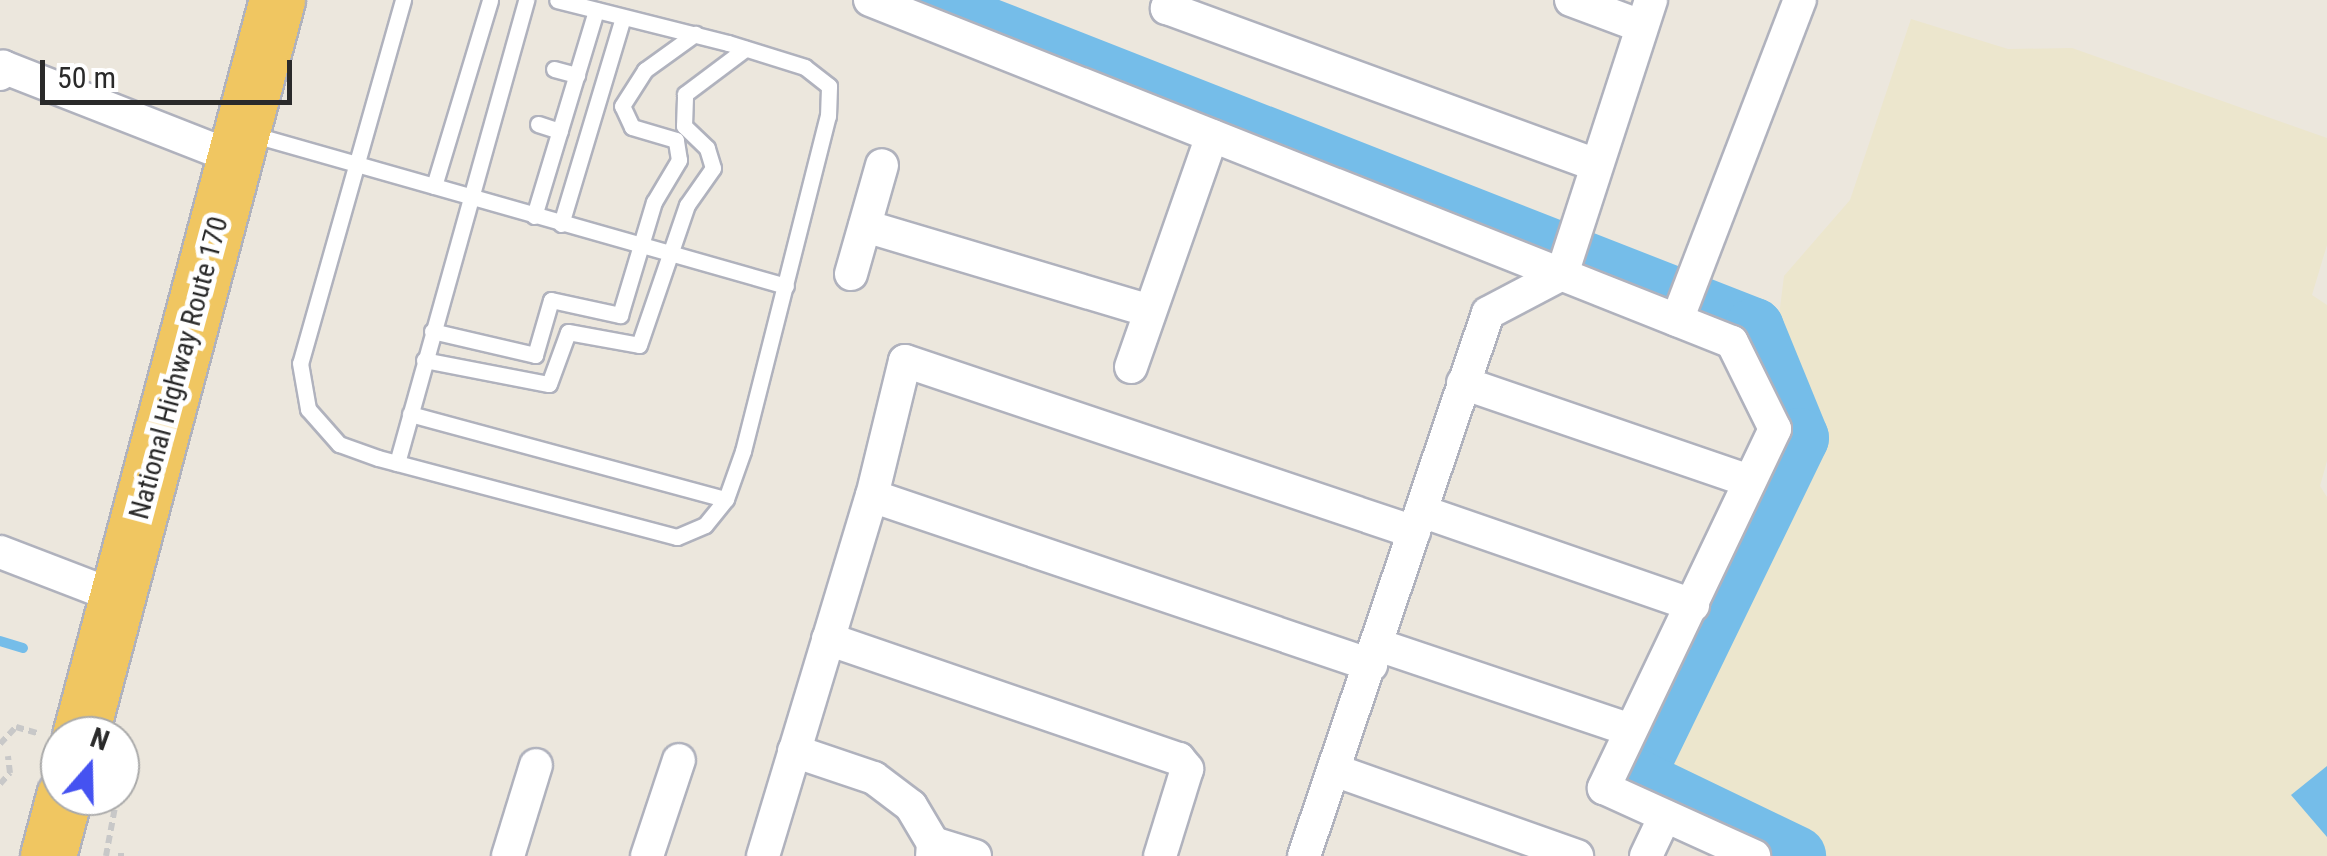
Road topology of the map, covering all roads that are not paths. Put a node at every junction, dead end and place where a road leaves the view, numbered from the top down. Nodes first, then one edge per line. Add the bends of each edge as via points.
1 (277, 0) edge
2 (403, 0) edge
3 (490, 0) edge
4 (526, 0) edge
5 (557, 0) edge
6 (870, 0) edge
7 (1170, 0) edge
8 (1571, 0) edge
9 (1800, 0) edge
10 (596, 10) junction
11 (1646, 13) edge
12 (623, 17) junction
13 (695, 34) junction
14 (746, 49) junction
15 (554, 69) dead end
16 (0, 74) edge
17 (577, 75) junction
18 (538, 124) dead end
19 (560, 131) junction
20 (1212, 136) junction
21 (238, 145) junction
22 (355, 162) junction
23 (1593, 164) junction
24 (882, 166) dead end
25 (434, 186) junction
26 (470, 198) junction
27 (534, 216) junction
28 (561, 224) junction
29 (865, 226) junction
30 (640, 245) junction
31 (669, 254) junction
32 (1566, 262) junction
33 (851, 274) dead end
34 (786, 286) junction
35 (1682, 307) junction
36 (1150, 311) junction
37 (432, 332) junction
38 (424, 360) junction
39 (1131, 367) dead end
40 (1464, 383) junction
41 (410, 414) junction
42 (397, 462) junction
43 (1750, 481) junction
44 (872, 496) junction
45 (726, 498) junction
46 (1418, 522) junction
47 (0, 552) edge
48 (117, 597) junction
49 (1693, 605) junction
50 (828, 639) junction
51 (1375, 655) junction
52 (104, 716) edge
53 (1627, 730) junction
54 (794, 751) junction
55 (679, 760) dead end
56 (536, 765) dead end
57 (1334, 770) junction
58 (59, 816) edge
59 (1665, 816) junction
60 (932, 850) edge
61 (48, 856) edge
62 (508, 856) edge
63 (647, 856) edge
64 (763, 856) edge
65 (975, 856) edge
66 (1160, 856) edge
67 (1304, 856) edge
68 (1578, 856) edge
69 (1646, 856) edge
70 (1754, 856) edge

1 - 21 highway, National Highway Route 170
2 - 22 lane
3 - 25 lane
4 - 26 lane
5 - 10 lane
6 - 20 street
7 - 23 street via 1167,8
8 - 11 street
9 - 35 street
10 - 12 lane
10 - 17 lane
11 - 23 street
12 - 13 lane
12 - 28 lane
13 - 14 lane
13 - 30 lane via 637,77 622,106 632,127 676,140 679,160
14 - 31 lane via 685,94 684,126 707,148 713,168 686,205
14 - 34 lane via 805,68 829,86 828,116
15 - 17 lane
16 - 21 street via 3,67
17 - 19 lane
18 - 19 lane
19 - 27 lane
20 - 32 street
20 - 36 street
21 - 22 lane
21 - 48 highway, National Highway Route 170
22 - 25 lane
22 - 42 lane via 299,387 320,428 339,444
23 - 32 street
24 - 29 street
25 - 26 lane
26 - 27 lane
26 - 37 lane
27 - 28 lane
28 - 30 lane
29 - 33 street
29 - 36 street
30 - 31 lane
30 - 37 lane via 620,314 551,300 535,355
31 - 34 lane
31 - 38 lane via 639,345 568,332 549,384
32 - 35 street
32 - 40 street via 1488,313
34 - 45 lane
35 - 43 street via 1732,342 1775,429
36 - 39 street
37 - 38 lane
38 - 41 lane
40 - 43 street
40 - 46 street
41 - 42 lane
41 - 45 lane
42 - 45 lane via 677,537 705,524
43 - 49 street
44 - 46 street via 905,362
44 - 50 street
44 - 51 street
46 - 49 street
46 - 51 street
47 - 48 street
48 - 52 highway, National Highway Route 170
49 - 53 street
50 - 54 street
50 - 66 street via 1179,758 1186,769
51 - 53 street
51 - 57 street
53 - 59 street via 1604,788
54 - 60 street via 874,778 911,806
54 - 64 street
55 - 63 street
56 - 62 street
57 - 67 street
57 - 68 street
58 - 61 highway
59 - 69 street
59 - 70 street
60 - 65 street

